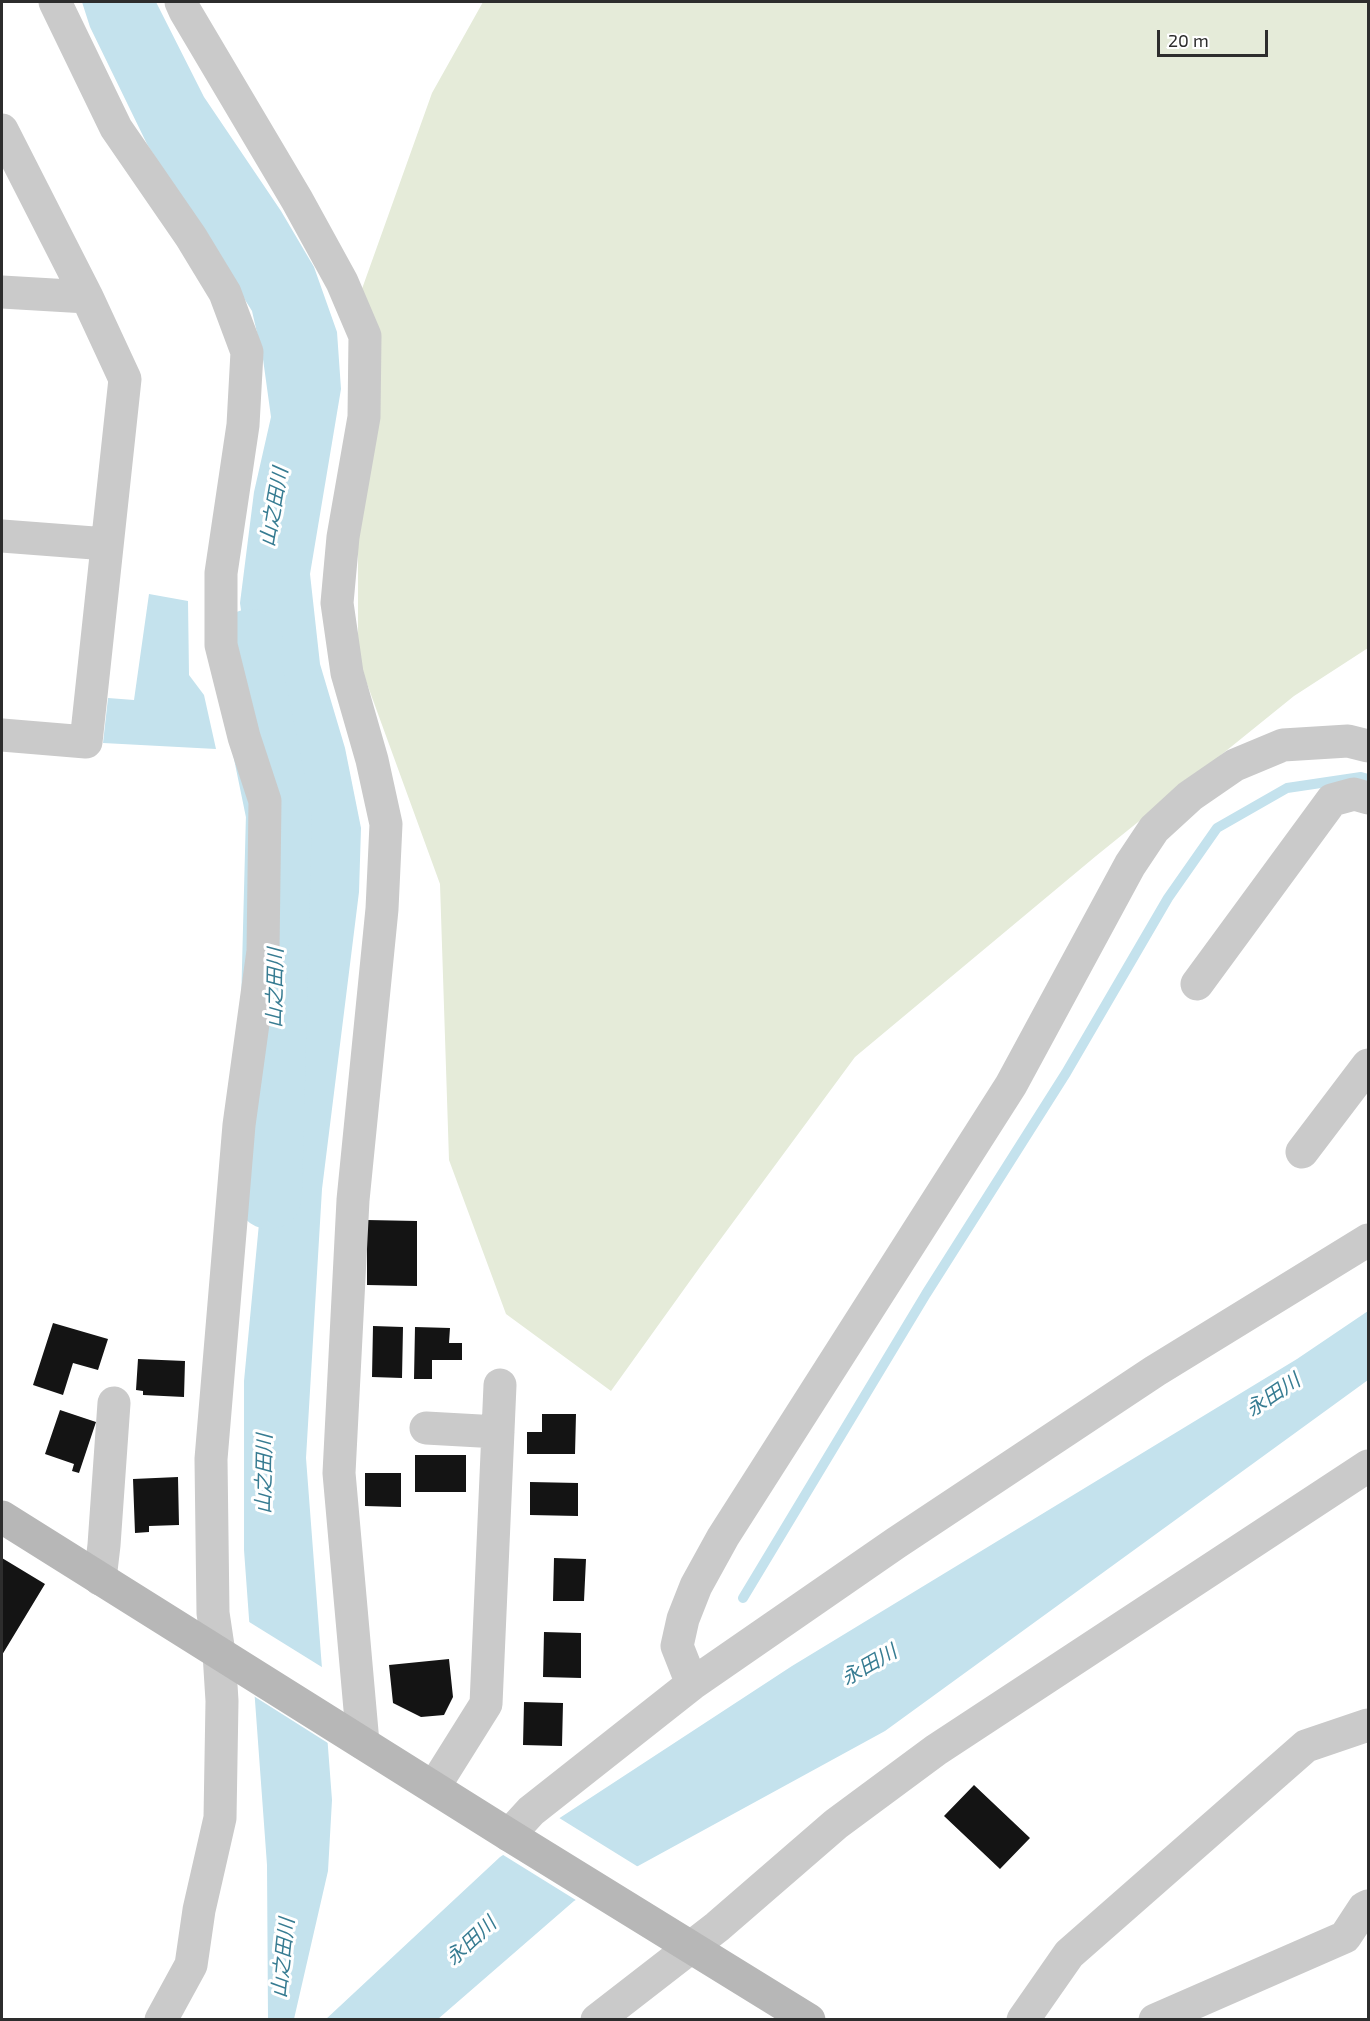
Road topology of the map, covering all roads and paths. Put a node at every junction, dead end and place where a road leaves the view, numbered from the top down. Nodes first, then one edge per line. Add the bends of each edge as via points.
1 (55, 2) edge
2 (181, 2) edge
3 (2, 130) edge
4 (2, 292) edge
5 (87, 297) junction
6 (2, 536) edge
7 (107, 544) junction
8 (2, 735) edge
9 (1368, 746) edge
10 (1368, 798) edge
11 (1197, 984) dead end
12 (1368, 1065) edge
13 (1302, 1152) dead end
14 (1368, 1240) edge
15 (500, 1385) dead end
16 (114, 1403) dead end
17 (426, 1428) dead end
18 (498, 1432) junction
19 (1368, 1466) edge
20 (2, 1517) edge
21 (100, 1580) junction
22 (219, 1653) junction
23 (692, 1684) junction
24 (1368, 1725) edge
25 (363, 1743) junction
26 (434, 1787) junction
27 (509, 1835) junction
28 (1368, 1906) edge
29 (690, 1947) junction
30 (161, 2019) edge
31 (597, 2019) edge
32 (809, 2019) edge
33 (1023, 2019) edge
34 (1155, 2019) edge

1 - 22 street via 116,128 225,294 247,352 243,425 221,573 222,645 265,801 262,951 239,1125 211,1459 213,1613
2 - 25 street via 297,200 342,282 365,336 364,417 343,537 337,603 347,673 386,824 382,909 353,1200 339,1473
3 - 5 street
4 - 5 street
5 - 7 street via 125,380
6 - 7 street
7 - 8 street via 86,742
9 - 23 street via 1348,741 1283,745 1235,765 1190,796 1154,829 1130,865 1011,1085 696,1586 677,1646
10 - 11 street via 1354,794 1332,800
12 - 13 street
14 - 23 street via 1155,1371
15 - 18 street
16 - 21 street
17 - 18 street
18 - 26 street via 486,1704
19 - 29 street via 936,1750 836,1824
20 - 21 street
21 - 22 street
22 - 25 street
22 - 30 street via 220,1818 191,1965
23 - 27 street via 531,1811
24 - 33 street via 1306,1746 1069,1954
25 - 26 street
26 - 27 street
27 - 29 street
28 - 34 street via 1345,1937
29 - 31 street
29 - 32 street

